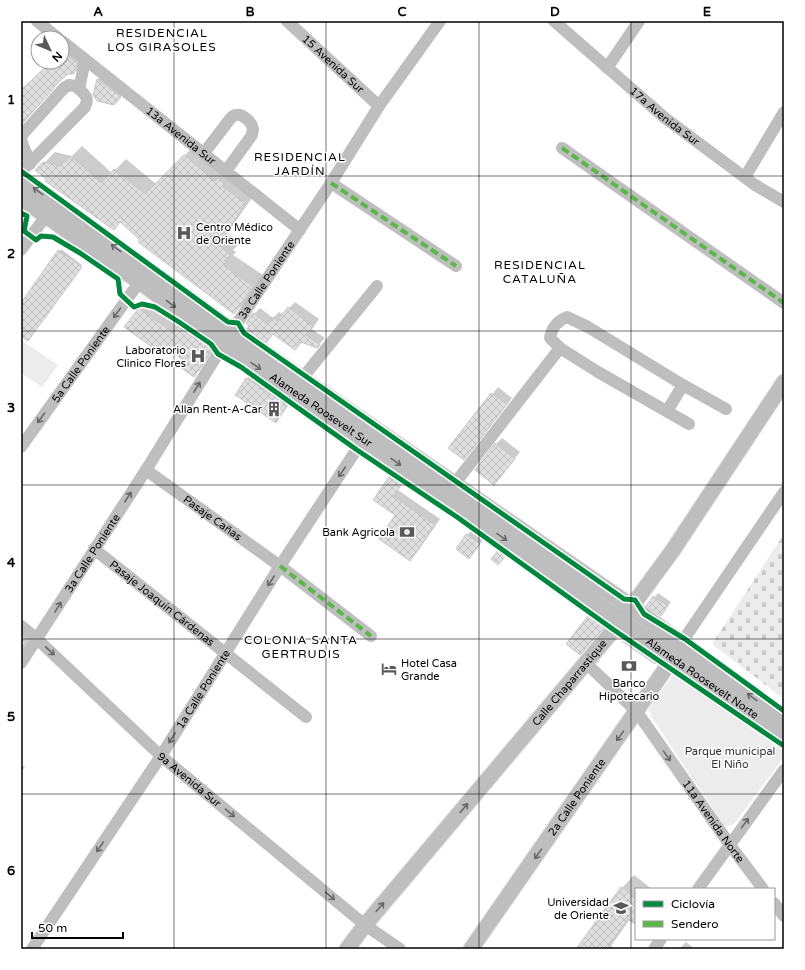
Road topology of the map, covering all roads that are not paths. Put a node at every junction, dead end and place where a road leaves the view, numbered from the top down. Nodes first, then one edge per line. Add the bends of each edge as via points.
1 (36, 21) edge
2 (287, 21) edge
3 (440, 21) edge
4 (554, 21) edge
5 (639, 21) edge
6 (48, 30) edge
7 (70, 47) edge
8 (86, 60) junction
9 (607, 68) junction
10 (79, 89) junction
11 (379, 106) junction
12 (784, 112) edge
13 (562, 148) dead end
14 (204, 153) junction
15 (25, 168) edge
16 (226, 171) junction
17 (744, 177) junction
18 (21, 179) edge
19 (331, 183) junction
20 (21, 197) edge
21 (784, 202) edge
22 (50, 209) junction
23 (300, 230) junction
24 (21, 250) edge
25 (456, 266) dead end
26 (140, 281) junction
27 (377, 286) dead end
28 (784, 303) edge
29 (228, 337) junction
30 (560, 348) junction
31 (300, 378) junction
32 (784, 382) edge
33 (683, 385) junction
34 (726, 410) dead end
35 (667, 411) junction
36 (689, 424) dead end
37 (368, 433) junction
38 (21, 447) edge
39 (146, 470) junction
40 (452, 484) junction
41 (784, 492) edge
42 (94, 549) junction
43 (280, 566) junction
44 (631, 607) junction
45 (621, 621) junction
46 (21, 626) edge
47 (372, 636) dead end
48 (37, 639) junction
49 (679, 650) junction
50 (224, 653) junction
51 (21, 663) edge
52 (586, 663) junction
53 (637, 712) junction
54 (306, 717) dead end
55 (784, 720) edge
56 (784, 734) edge
57 (161, 756) junction
58 (784, 770) edge
59 (730, 845) junction
60 (699, 888) edge
61 (762, 888) edge
62 (775, 904) edge
63 (784, 916) edge
64 (365, 924) junction
65 (660, 940) edge
66 (32, 949) edge
67 (348, 949) edge
68 (400, 949) edge
69 (471, 949) edge
70 (654, 949) edge

1 - 6 street
2 - 11 street, 15 Avenida Sur
3 - 11 street, 3a Calle Poniente
4 - 9 street, 17a Avenida Sur
5 - 9 street
7 - 8 street, 13a Avenida Sur
8 - 10 street
8 - 14 street, 13a Avenida Sur
9 - 17 street, 17a Avenida Sur via 665,118
10 - 15 street via 86,95 88,101 85,107
10 - 15 street via 69,85 64,88 21,136 28,155
11 - 19 street, 3a Calle Poniente
12 - 17 street
13 - 28 street
14 - 16 street, 13a Avenida Sur
14 - 16 street via 230,118 240,115 246,119 251,124 252,135
16 - 23 street, 13a Avenida Sur
17 - 21 street, 17a Avenida Sur
22 -> 18 highway, Alameda Roosevelt Sur
19 - 23 street, 3a Calle Poniente
19 - 25 street
20 - 22 highway, Alameda Roosevelt Sur
22 - 24 street
22 - 26 highway, Alameda Roosevelt Sur
29 -> 22 highway, Alameda Roosevelt Sur
23 - 29 street, 3a Calle Poniente
26 -> 29 highway, Alameda Roosevelt Sur
26 -> 38 street, 5a Calle Poniente
27 - 31 street
29 - 31 highway, Alameda Roosevelt Sur
29 -> 37 highway, Alameda Roosevelt Sur
39 -> 29 street, 3a Calle Poniente
30 - 33 street via 550,338 551,330 560,320 567,317
30 - 35 street
30 - 40 street
31 - 37 highway, Alameda Roosevelt Sur
32 - 44 main road, Calle Chaparrastique
33 - 34 street
33 - 35 street
35 - 36 street
37 - 40 highway, Alameda Roosevelt Sur
37 -> 43 street, 1a Calle Poniente
37 -> 45 highway, Alameda Roosevelt Sur
42 -> 39 street, 3a Calle Poniente
39 - 43 street, Pasaje Cañas
40 - 44 highway, Alameda Roosevelt Sur
41 - 49 street, 2a Calle Poniente
48 -> 42 street, 3a Calle Poniente
42 - 50 street, Pasaje Joaquín Cárdenas
43 - 47 street, Pasaje Cañas
43 -> 50 street, 1a Calle Poniente
44 - 45 main road, Calle Chaparrastique
44 - 49 highway, Alameda Roosevelt Norte
45 - 49 highway, Alameda Roosevelt Norte
45 - 52 main road, Calle Chaparrastique
46 - 48 street, 9a Avenida Sur
48 - 51 street, 3a Calle Poniente
48 -> 57 street, 9a Avenida Sur
49 - 53 main road, 2a Calle Poniente
55 -> 49 highway, Alameda Roosevelt Norte
49 - 56 highway, Alameda Roosevelt Norte
50 - 54 street, Pasaje Joaquín Cárdenas
50 -> 57 street, 1a Calle Poniente
52 - 53 street, 11a Avenida Norte
64 -> 52 main road, Calle Chaparrastique
53 -> 59 street, 11a Avenida Norte
53 -> 69 main road, 2a Calle Poniente
57 -> 64 street, 9a Avenida Sur
57 -> 66 street, 1a Calle Poniente
59 -> 58 street
59 - 60 street
59 - 61 street, 11a Avenida Norte
62 - 63 street
64 - 67 main road, Calle Chaparrastique
64 - 68 street, 9a Avenida Sur
65 - 70 street

